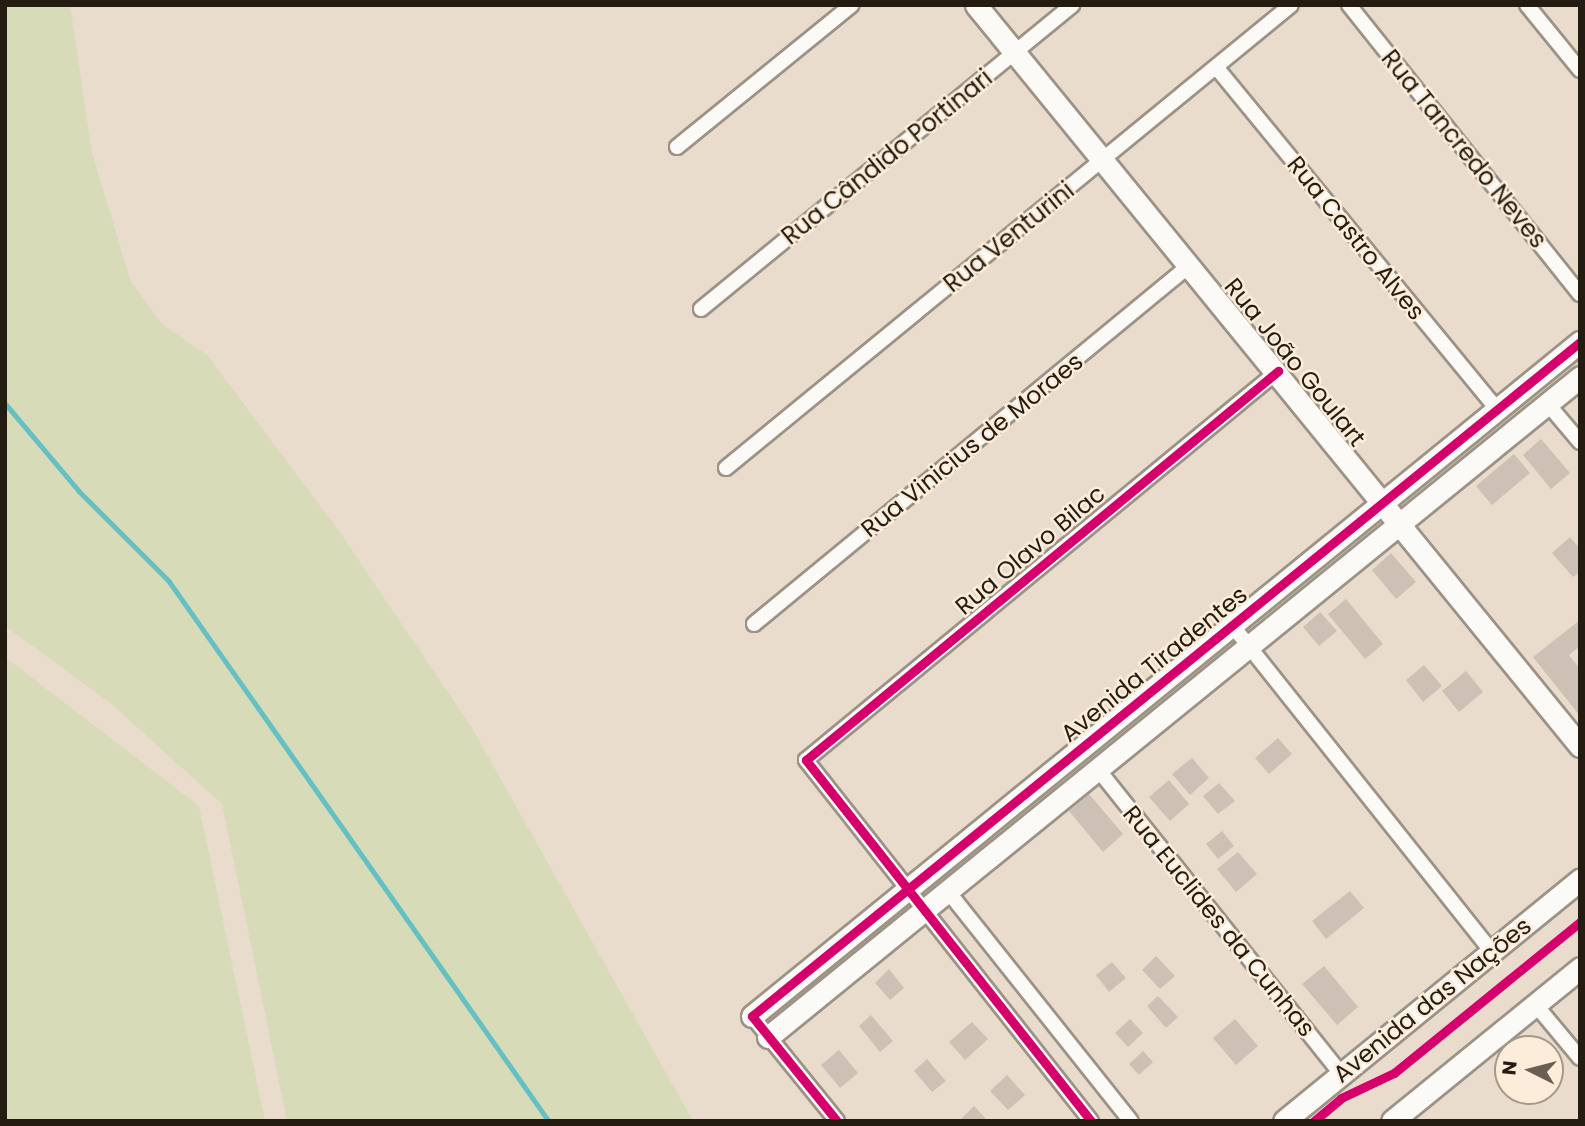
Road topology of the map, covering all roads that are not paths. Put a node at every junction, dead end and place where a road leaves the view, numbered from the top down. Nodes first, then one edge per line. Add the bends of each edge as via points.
1 (852, 5) edge
2 (976, 5) edge
3 (1072, 5) edge
4 (1291, 5) edge
5 (1349, 5) edge
6 (1527, 5) edge
7 (1015, 52) junction
8 (1216, 67) junction
9 (1580, 70) edge
10 (677, 147) dead end
11 (1103, 159) junction
12 (1190, 265) junction
13 (1580, 294) edge
14 (701, 309) dead end
15 (1580, 342) edge
16 (1278, 371) junction
17 (1580, 377) edge
18 (1547, 403) junction
19 (1497, 410) junction
20 (1580, 442) edge
21 (726, 468) dead end
22 (1385, 501) junction
23 (1401, 522) junction
24 (754, 624) dead end
25 (1232, 625) junction
26 (1248, 646) junction
27 (1580, 746) edge
28 (1097, 768) junction
29 (1580, 880) edge
30 (947, 890) junction
31 (906, 891) junction
32 (921, 911) junction
33 (1492, 951) junction
34 (1580, 968) edge
35 (1535, 1004) junction
36 (752, 1016) joint
37 (768, 1037) junction
38 (1580, 1058) edge
39 (1341, 1074) junction
40 (837, 1121) edge
41 (1091, 1121) edge
42 (1131, 1121) edge
43 (1284, 1121) edge
44 (1392, 1121) edge

1 - 10 street
2 - 7 street, Rua João Goulart
3 - 7 street, Rua Cândido Portinari
4 - 8 street, Rua Venturini
5 - 13 street, Rua Tancredo Neves
6 - 9 street
7 - 11 street, Rua João Goulart
7 - 14 street, Rua Cândido Portinari
8 - 11 street, Rua Venturini
8 - 19 street, Rua Castro Alves
11 - 12 street, Rua João Goulart
11 - 21 street, Rua Venturini
12 - 16 street, Rua João Goulart
12 - 24 street, Rua Vinicius de Moraes
15 - 19 street, Avenida Tiradentes
16 - 22 street, Rua João Goulart
16 - 31 street, Rua Olavo Bilac via 806,760
17 - 18 street, Avenida Tiradentes
18 - 20 street
18 - 23 street, Avenida Tiradentes
19 - 22 street, Avenida Tiradentes
22 - 23 street, Rua João Goulart
22 - 25 street, Avenida Tiradentes
23 - 26 street, Avenida Tiradentes
23 - 27 street, Rua João Goulart
25 - 26 street
25 - 31 street, Avenida Tiradentes
26 - 28 street, Avenida Tiradentes
26 - 33 street
28 - 30 street, Avenida Tiradentes
28 - 39 street, Rua Euclides da Cunhas
29 - 33 street, Avenida das Nações
30 - 32 street, Avenida Tiradentes
30 - 42 street
31 - 32 street
31 - 36 street, Avenida Tiradentes
32 - 37 street, Avenida Tiradentes
32 - 41 street
33 - 39 street, Avenida das Nações
34 - 35 street
35 - 38 street
35 - 44 street
36 - 37 street
37 - 40 street
39 - 43 street, Avenida das Nações

